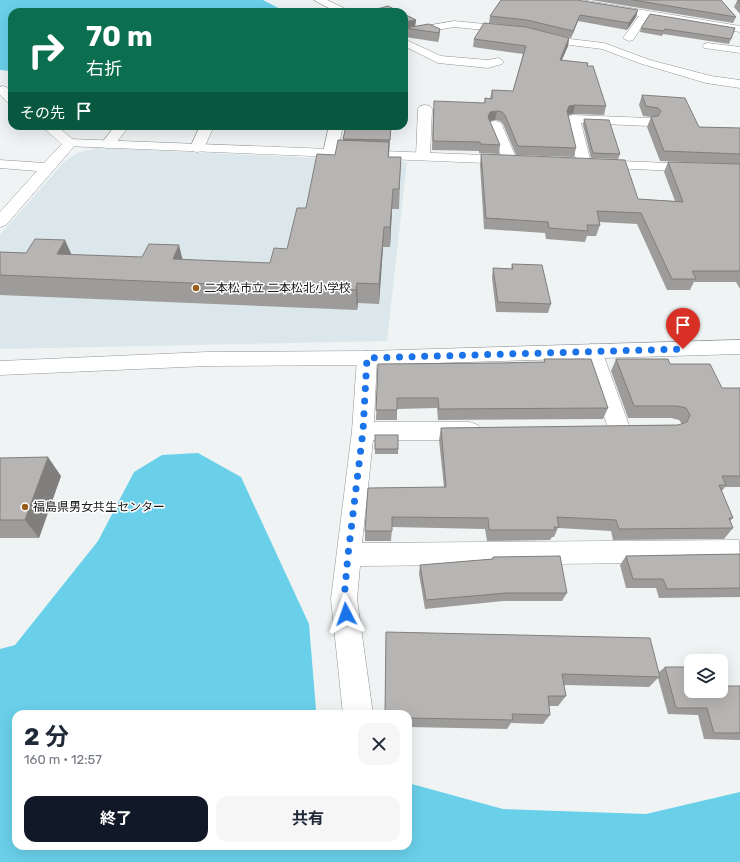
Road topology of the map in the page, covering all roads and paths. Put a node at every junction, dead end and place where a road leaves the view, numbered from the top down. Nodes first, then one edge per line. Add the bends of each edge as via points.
1 (319, 0) edge
2 (563, 0) edge
3 (336, 8) edge
4 (645, 14) junction
5 (740, 29) edge
6 (408, 32) edge
7 (629, 38) dead end
8 (408, 44) edge
9 (708, 46) dead end
10 (740, 50) edge
11 (498, 62) dead end
12 (740, 84) edge
13 (425, 109) dead end
14 (649, 122) dead end
15 (495, 125) dead end
16 (53, 130) edge
17 (119, 130) edge
18 (205, 130) edge
19 (335, 130) edge
20 (70, 143) junction
21 (108, 144) junction
22 (197, 148) junction
23 (330, 152) junction
24 (423, 156) junction
25 (510, 160) junction
26 (524, 160) edge
27 (569, 163) edge
28 (584, 163) junction
29 (0, 164) edge
30 (48, 168) junction
31 (740, 170) edge
32 (0, 222) edge
33 (740, 347) edge
34 (592, 352) junction
35 (367, 358) junction
36 (0, 368) edge
37 (619, 428) junction
38 (642, 428) edge
39 (596, 429) edge
40 (488, 430) edge
41 (363, 431) junction
42 (739, 551) dead end
43 (348, 555) junction
44 (358, 710) edge

1 - 3 street
2 - 4 street
4 - 5 street
4 - 7 street
6 - 12 street via 454,24 525,31 570,42 604,46 646,62 710,80
8 - 11 street via 438,59 488,64
9 - 10 street
13 - 24 street
14 - 28 street via 573,119
15 - 25 street
16 - 20 street
17 - 21 street
18 - 22 street
19 - 23 street
20 - 21 street
20 - 30 street
21 - 22 street
22 - 23 street
23 - 24 street
24 - 25 street
25 - 26 street
27 - 28 street
28 - 31 street
29 - 30 street
30 - 32 street
33 - 34 street
34 - 35 street
34 - 37 street
35 - 36 street via 207,359
35 - 41 street
37 - 38 street
37 - 39 street
40 - 41 street
41 - 43 street
42 - 43 street
43 - 44 street via 344,599

